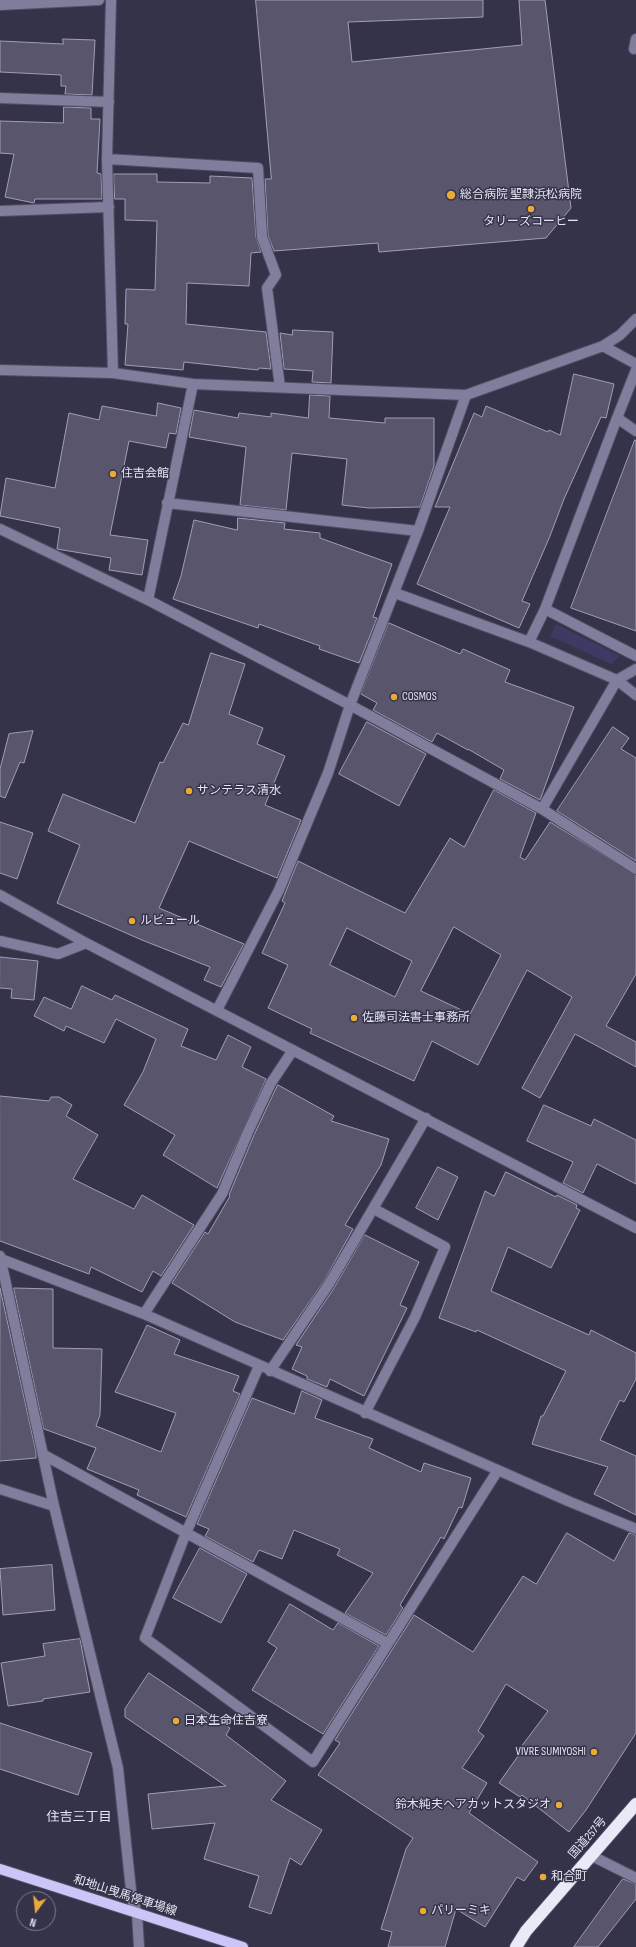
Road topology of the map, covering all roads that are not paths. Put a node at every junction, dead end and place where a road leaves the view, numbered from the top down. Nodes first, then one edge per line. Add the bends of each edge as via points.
1 (99, 0) edge
2 (111, 0) edge
3 (0, 5) edge
4 (0, 98) edge
5 (108, 102) junction
6 (107, 159) junction
7 (110, 207) junction
8 (0, 211) edge
9 (636, 319) edge
10 (603, 346) junction
11 (636, 364) edge
12 (0, 370) edge
13 (636, 370) edge
14 (113, 374) junction
15 (193, 384) junction
16 (280, 387) junction
17 (466, 395) junction
18 (618, 418) junction
19 (636, 431) edge
20 (167, 503) junction
21 (0, 529) edge
22 (418, 531) junction
23 (395, 593) junction
24 (148, 600) junction
25 (545, 609) junction
26 (529, 642) junction
27 (636, 656) edge
28 (636, 669) edge
29 (617, 680) junction
30 (636, 695) edge
31 (350, 705) junction
32 (542, 809) junction
33 (636, 869) edge
34 (0, 895) edge
35 (0, 941) edge
36 (86, 943) junction
37 (216, 1010) junction
38 (293, 1050) junction
39 (426, 1118) junction
40 (374, 1209) junction
41 (636, 1228) edge
42 (0, 1258) edge
43 (144, 1314) junction
44 (259, 1366) junction
45 (270, 1371) junction
46 (365, 1413) junction
47 (44, 1455) junction
48 (498, 1470) junction
49 (0, 1489) edge
50 (54, 1506) junction
51 (636, 1529) edge
52 (186, 1533) junction
53 (387, 1643) junction
54 (636, 1804) edge
55 (590, 1855) junction
56 (0, 1869) edge
57 (636, 1878) edge
58 (136, 1913) junction
59 (139, 1947) edge
60 (243, 1947) edge
61 (516, 1947) edge

1 - 3 street
2 - 5 street
4 - 5 street
5 - 6 street
6 - 7 street
6 - 16 street via 258,168 262,237 276,275 267,288
7 - 8 street
7 - 14 street
9 - 10 street via 620,335
10 - 11 street
10 - 17 street
12 - 14 street
13 - 18 street
14 - 15 street
15 - 16 street
15 - 20 street
16 - 17 street
17 - 22 street
18 - 19 street
18 - 25 street
20 - 22 street
20 - 24 street
21 - 24 street
22 - 23 street
23 - 26 street
23 - 31 street
24 - 31 street
25 - 26 street
25 - 27 street
26 - 29 street
28 - 29 street
29 - 30 street
29 - 32 street
31 - 32 street
31 - 37 street via 328,773 279,890
32 - 33 street
34 - 36 street
35 - 36 street via 58,954
36 - 37 street
37 - 38 street
38 - 39 street
38 - 43 street via 271,1083 222,1194
39 - 40 street
39 - 41 street
40 - 45 street via 329,1284
40 - 46 street via 445,1247 415,1317
42 - 43 street
42 - 47 street
43 - 44 street
44 - 45 street
44 - 52 street
45 - 46 street
46 - 48 street
47 - 50 street
47 - 52 street
48 - 51 street
48 - 53 street
49 - 50 street
50 - 58 street via 118,1768 132,1898
52 - 53 street
52 - 53 street via 145,1638 313,1762
54 - 55 highway, 国道257号
55 - 57 street
55 - 61 highway, 国道257号 via 526,1931
56 - 58 main road, 和地山曳馬停車場線
58 - 59 street
58 - 60 main road, 和地山曳馬停車場線

